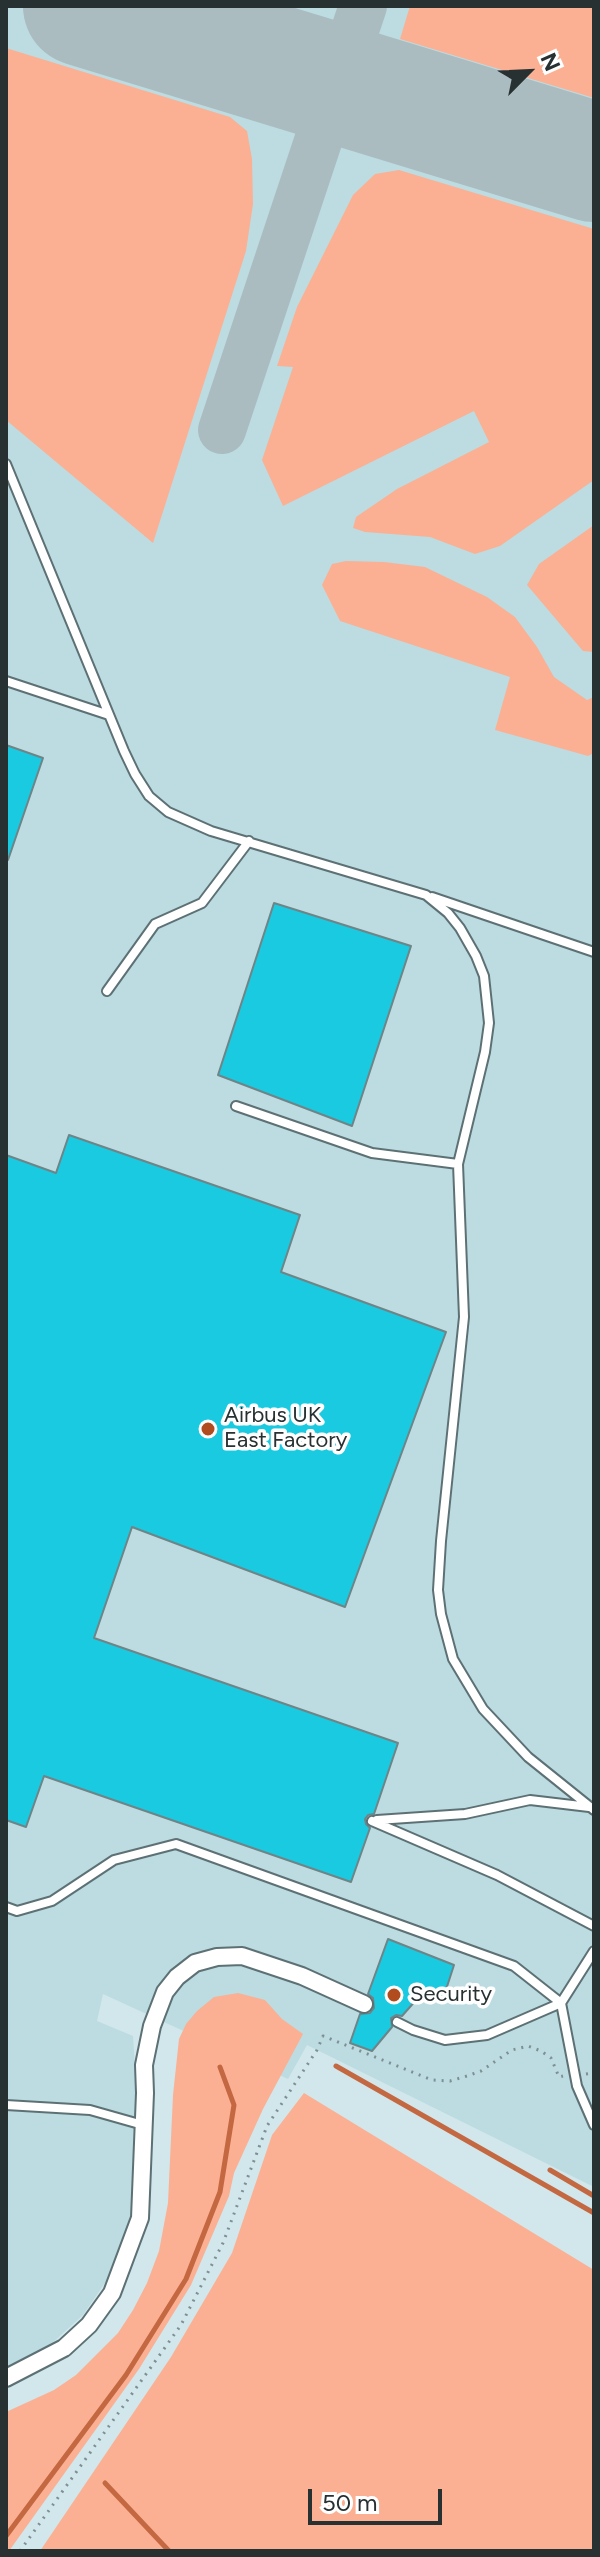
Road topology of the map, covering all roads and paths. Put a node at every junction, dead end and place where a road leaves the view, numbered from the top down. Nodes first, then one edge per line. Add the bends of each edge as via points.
1 (6, 464) edge
2 (6, 681) edge
3 (109, 715) junction
4 (249, 841) junction
5 (426, 895) junction
6 (594, 952) edge
7 (107, 991) dead end
8 (236, 1106) dead end
9 (458, 1164) junction
10 (592, 1809) edge
11 (6, 1907) edge
12 (594, 1926) edge
13 (594, 1951) edge
14 (561, 2003) junction
15 (364, 2004) dead end
16 (397, 2022) dead end
17 (574, 2075) junction
18 (594, 2075) edge
19 (6, 2105) edge
20 (144, 2125) junction
21 (594, 2125) edge
22 (6, 2378) edge
23 (20, 2551) edge

1 - 3 lane
2 - 3 lane
3 - 4 lane via 149,796 189,823
4 - 5 lane
4 - 7 lane via 202,903 155,924
5 - 6 lane
5 - 9 lane via 460,928 484,976 489,1023 485,1052
8 - 9 lane via 372,1153
9 - 10 lane via 464,1317 441,1541 442,1622 453,1659 483,1709 528,1757
10 - 12 lane via 530,1800 465,1814 372,1821 497,1875
11 - 14 lane via 17,1911 52,1901 114,1860 176,1844 514,1966
13 - 14 lane
14 - 16 lane via 487,2035 445,2040
14 - 17 lane
15 - 20 street via 242,1956 195,1963 165,1992 152,2026 144,2065
17 - 18 path
17 - 21 lane
17 - 23 path via 559,2077 551,2058 528,2046 467,2076 432,2080 323,2036 267,2126 223,2243 181,2325
19 - 20 lane via 90,2110
20 - 22 street via 140,2218 112,2293 64,2348

